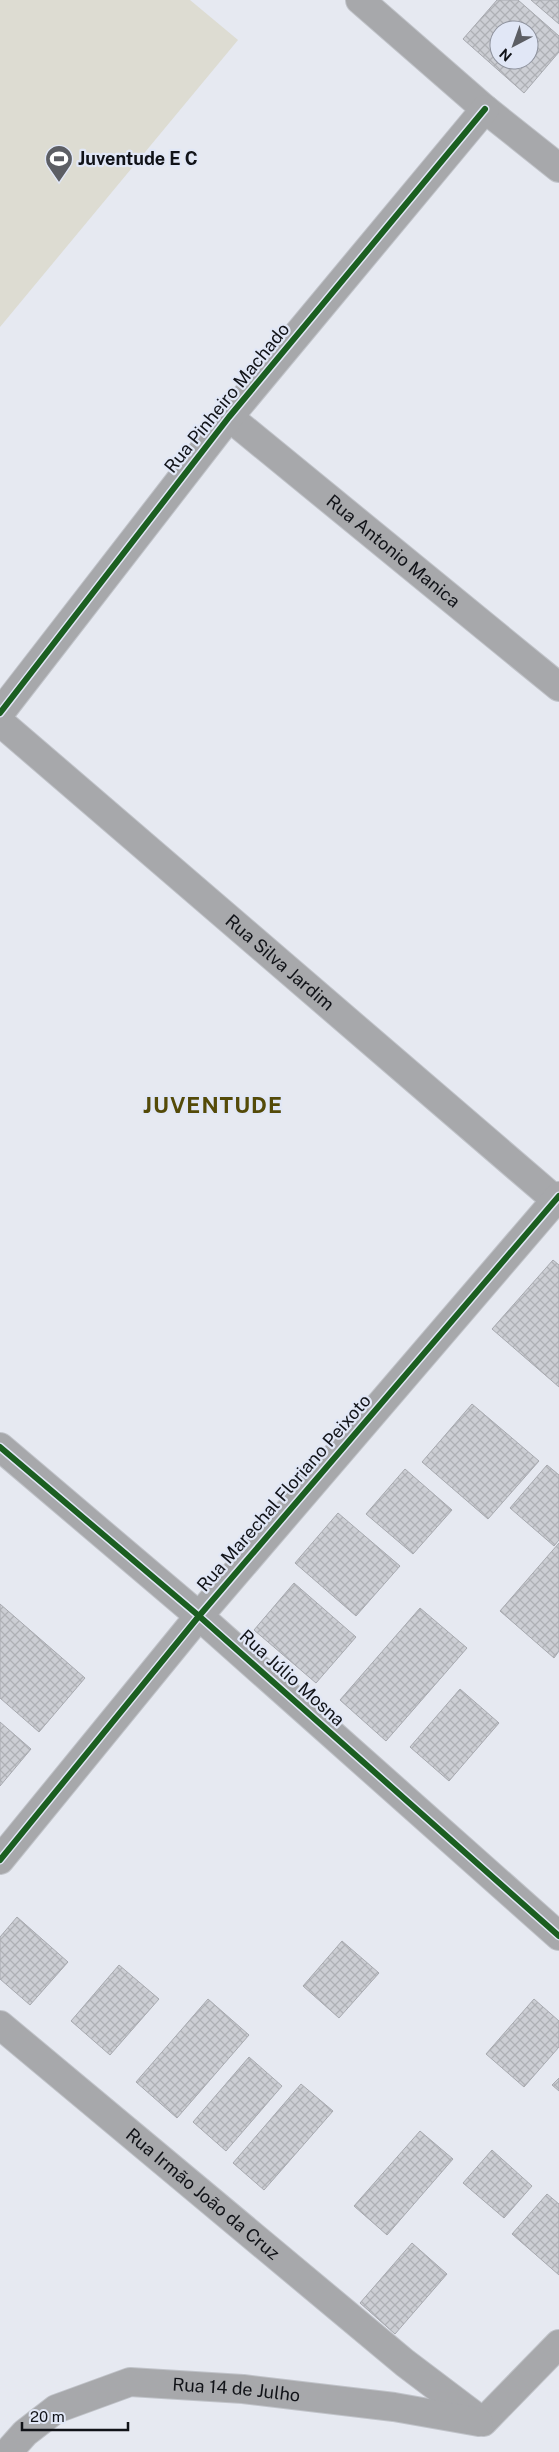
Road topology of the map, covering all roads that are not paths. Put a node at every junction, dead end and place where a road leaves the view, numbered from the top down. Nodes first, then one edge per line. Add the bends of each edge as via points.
1 (360, 0) edge
2 (485, 109) junction
3 (555, 157) edge
4 (229, 417) junction
5 (559, 687) edge
6 (0, 713) edge
7 (0, 722) edge
8 (558, 1199) edge
9 (0, 1447) edge
10 (199, 1616) junction
11 (0, 1860) edge
12 (559, 1936) edge
13 (0, 2024) edge
14 (559, 2344) edge
15 (483, 2422) junction
16 (8, 2452) edge

1 - 2 street
2 - 3 street
2 - 4 street, Rua Pinheiro Machado
4 - 5 street, Rua Antonio Manica
4 - 6 street, Rua Pinheiro Machado
7 - 8 street, Rua Silva Jardim
8 - 10 street, Rua Marechal Floriano Peixoto
9 - 10 street, Rua Júlio Mosna
10 - 11 street, Rua Marechal Floriano Peixoto
10 - 12 street, Rua Júlio Mosna
13 - 15 street, Rua Irmão João da Cruz via 405,2363
14 - 15 street
15 - 16 street, Rua 14 de Julho via 394,2406 252,2390 130,2382 56,2409 25,2433

